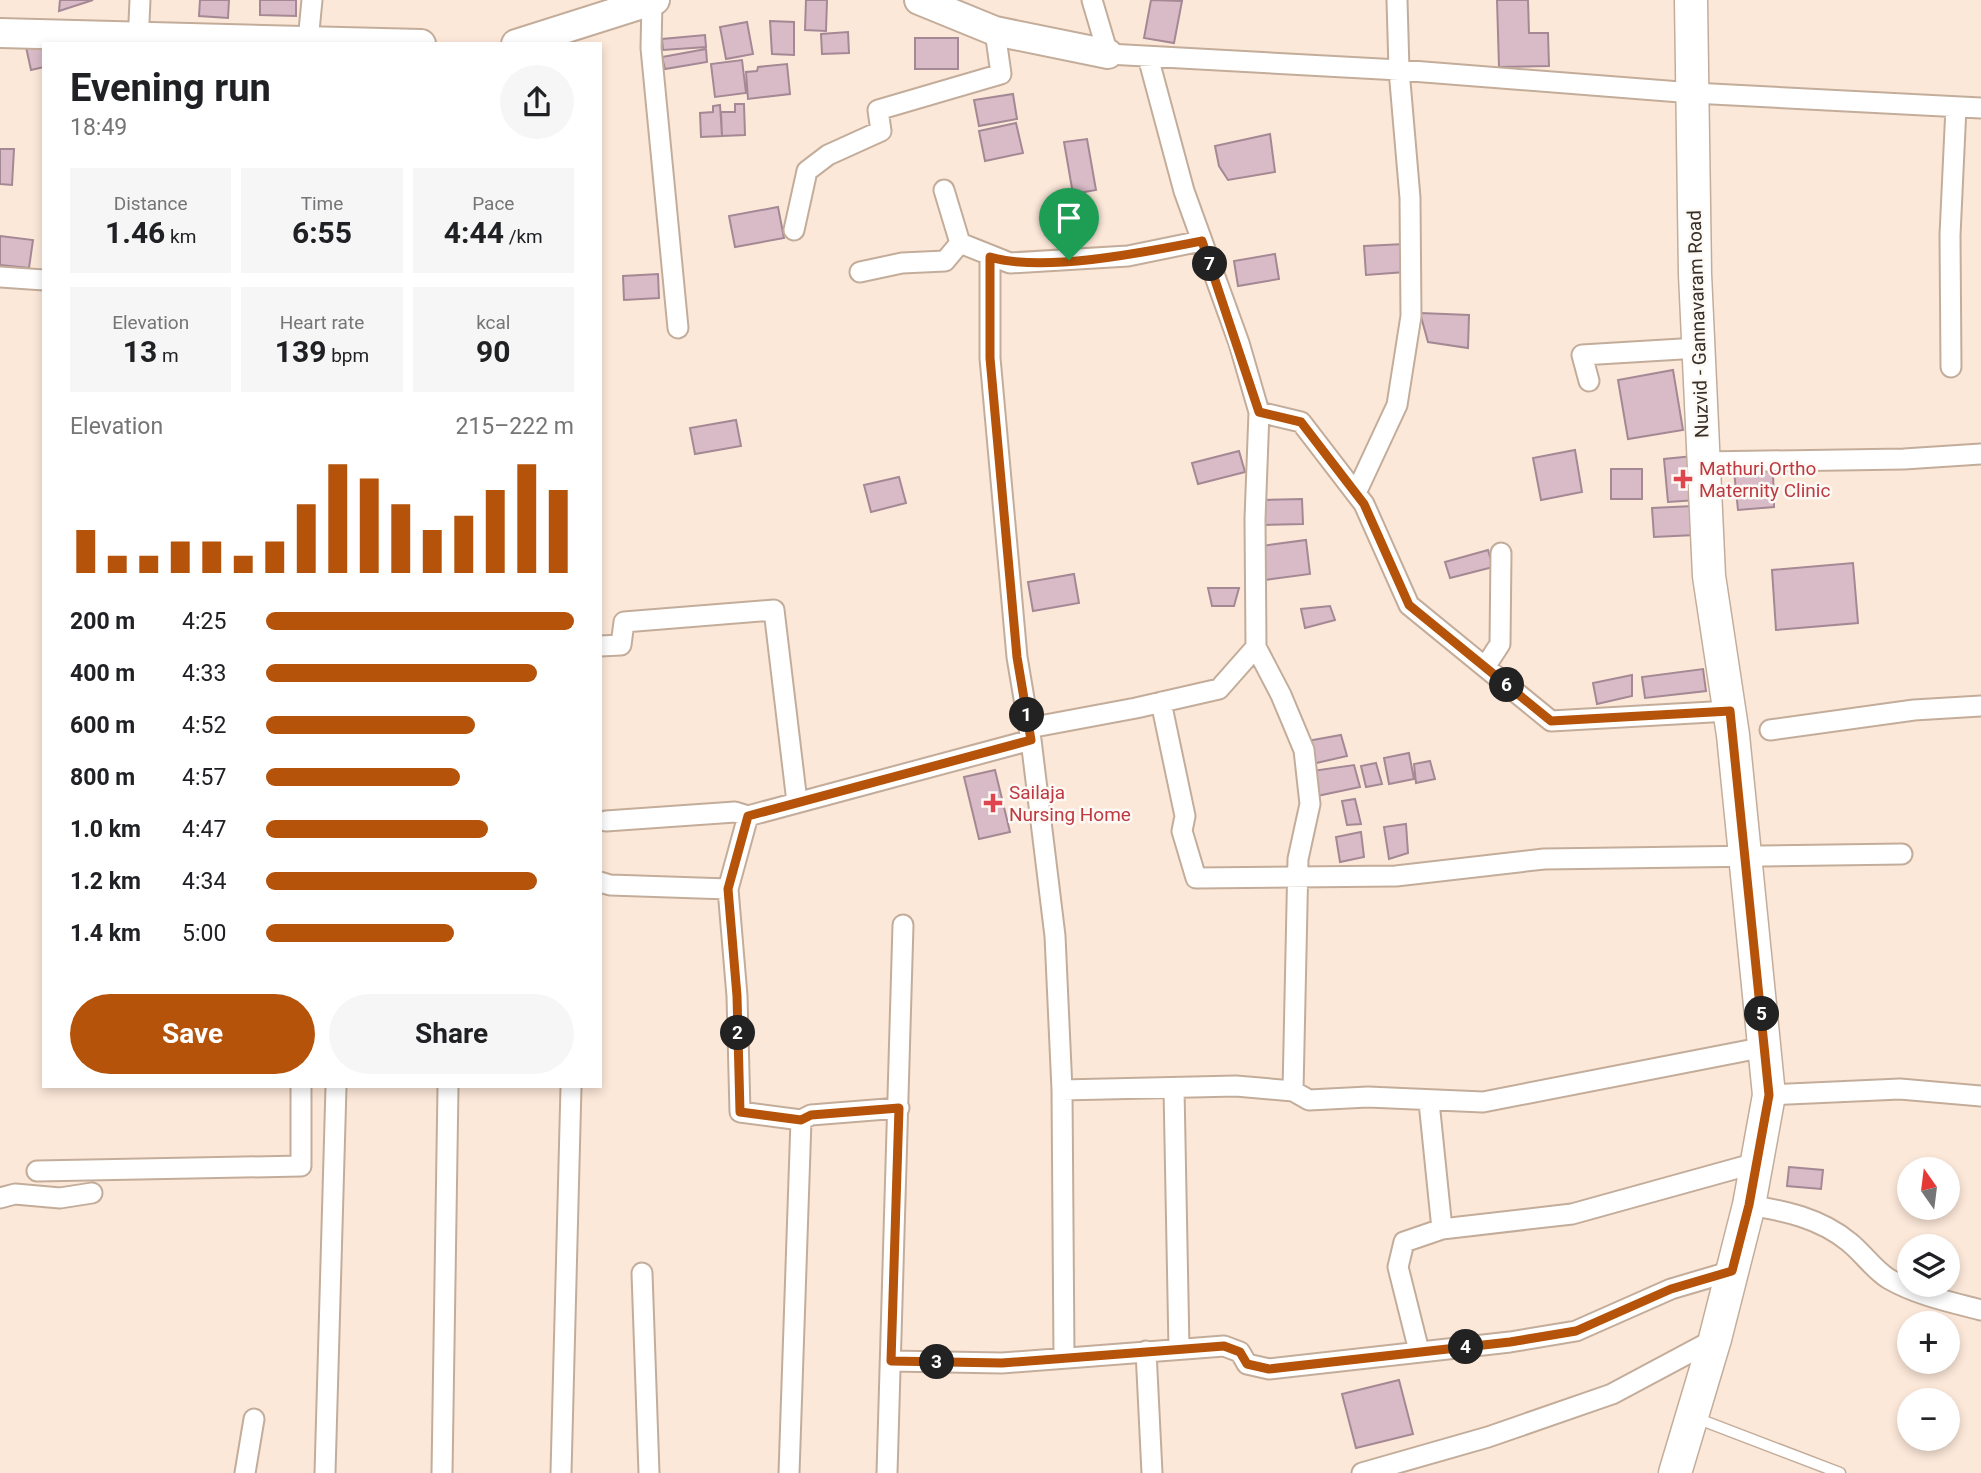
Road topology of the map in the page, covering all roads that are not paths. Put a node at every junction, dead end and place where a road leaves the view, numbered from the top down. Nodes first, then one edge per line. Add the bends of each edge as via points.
1 (140, 0) edge
2 (312, 0) edge
3 (919, 0) edge
4 (1092, 0) edge
5 (1397, 0) edge
6 (1692, 0) edge
7 (654, 1) edge
8 (995, 31) junction
9 (0, 33) edge
10 (138, 40) edge
11 (312, 42) edge
12 (527, 42) edge
13 (1108, 54) junction
14 (1148, 57) junction
15 (1399, 70) junction
16 (1693, 93) junction
17 (1956, 107) junction
18 (1981, 108) edge
19 (944, 190) dead end
20 (794, 230) dead end
21 (1202, 241) junction
22 (960, 243) junction
23 (990, 257) junction
24 (860, 272) dead end
25 (0, 277) edge
26 (42, 280) edge
27 (678, 328) dead end
28 (1698, 348) junction
29 (1951, 367) dead end
30 (1589, 381) dead end
31 (1259, 412) junction
32 (1981, 454) edge
33 (1703, 462) junction
34 (1356, 493) junction
35 (1501, 553) dead end
36 (602, 646) edge
37 (1256, 647) junction
38 (1485, 667) junction
39 (1161, 702) junction
40 (1981, 706) edge
41 (1730, 711) junction
42 (1770, 730) dead end
43 (1030, 734) junction
44 (797, 802) junction
45 (748, 816) junction
46 (606, 821) dead end
47 (1902, 854) dead end
48 (1746, 856) junction
49 (1298, 876) junction
50 (602, 883) edge
51 (728, 889) junction
52 (903, 925) dead end
53 (1765, 1047) junction
54 (301, 1088) edge
55 (336, 1088) edge
56 (448, 1088) edge
57 (571, 1088) edge
58 (1174, 1089) junction
59 (1062, 1090) junction
60 (1293, 1091) junction
61 (1769, 1095) junction
62 (1981, 1096) edge
63 (1429, 1102) junction
64 (899, 1108) junction
65 (801, 1120) junction
66 (1756, 1163) junction
67 (37, 1171) dead end
68 (92, 1193) dead end
69 (0, 1198) edge
70 (1749, 1205) junction
71 (1442, 1229) junction
72 (1732, 1271) junction
73 (642, 1273) dead end
74 (1981, 1310) edge
75 (1715, 1339) junction
76 (1178, 1349) junction
77 (1146, 1351) junction
78 (1419, 1351) junction
79 (1063, 1356) junction
80 (891, 1361) junction
81 (1693, 1417) junction
82 (254, 1419) dead end
83 (245, 1473) edge
84 (325, 1473) edge
85 (442, 1473) edge
86 (561, 1473) edge
87 (649, 1473) edge
88 (789, 1473) edge
89 (887, 1473) edge
90 (1152, 1473) edge
91 (1362, 1473) edge
92 (1675, 1473) edge
93 (1840, 1473) edge

1 - 10 street
2 - 11 street
3 - 8 street
4 - 13 street
5 - 15 street
6 - 16 main road, Nuzvid - Gannavaram Road
7 - 12 street
7 - 27 street via 651,48
8 - 13 street
8 - 20 street via 1001,74 878,110 881,131 828,155 807,171
9 - 10 street
10 - 11 street
13 - 14 street
14 - 15 street
14 - 21 street
15 - 16 street
15 - 34 street via 1410,198 1411,316 1397,405
16 - 17 street
16 - 28 main road, Nuzvid - Gannavaram Road
17 - 18 street
17 - 29 street via 1950,235
19 - 22 street
21 - 23 street via 1128,256 1010,263
21 - 31 street
22 - 23 street
22 - 24 street via 944,261
23 - 43 street via 990,358 1017,657
25 - 26 street
28 - 30 street via 1582,355
28 - 33 main road, Nuzvid - Gannavaram Road
31 - 34 street via 1301,422
31 - 37 street
32 - 33 street
33 - 41 main road, Nuzvid - Gannavaram Road via 1709,576
34 - 38 street via 1409,605
35 - 38 street via 1500,644
36 - 44 street via 621,645 624,622 774,610
37 - 39 street via 1219,689
37 - 49 street via 1304,750 1310,804
38 - 41 street via 1551,721
39 - 43 street
39 - 49 street via 1185,816 1182,831 1196,878
40 - 42 street via 1914,710
41 - 48 main road, Nuzvid - Gannavaram Road
43 - 44 street
43 - 59 street via 1055,936
44 - 45 street
45 - 46 street via 736,812
45 - 51 street
47 - 48 street
48 - 49 street via 1544,859 1396,876
48 - 53 main road, Nuzvid - Gannavaram Road
49 - 60 street
50 - 51 street
51 - 65 street via 740,1112
52 - 64 street
53 - 61 main road, Nuzvid - Gannavaram Road
53 - 63 street via 1483,1102
54 - 67 street via 300,1166
55 - 84 street
56 - 85 street
57 - 86 street
58 - 59 street
58 - 60 street via 1236,1086
58 - 76 street
59 - 79 street
60 - 63 street via 1309,1100 1368,1097
61 - 62 street via 1899,1089
61 - 66 main road, Nuzvid - Gannavaram Road
63 - 71 street
64 - 65 street via 811,1115
64 - 80 street
65 - 88 street
66 - 70 main road, Nuzvid - Gannavaram Road
66 - 71 street via 1572,1214
68 - 69 street
70 - 72 main road, Nuzvid - Gannavaram Road
70 - 74 street via 1798,1214 1821,1224 1848,1241 1887,1278 1923,1295
71 - 78 street via 1404,1242 1398,1267
72 - 75 main road, Nuzvid - Gannavaram Road
72 - 78 street via 1671,1289 1576,1331
73 - 87 street
75 - 81 main road, Nuzvid - Gannavaram Road
75 - 91 street via 1612,1394 1488,1437
76 - 77 street
76 - 78 street via 1224,1346 1240,1352 1247,1364 1269,1369
77 - 79 street
77 - 90 street
79 - 80 street via 1002,1363
80 - 89 street
81 - 92 main road, Nuzvid - Gannavaram Road
81 - 93 lane
82 - 83 street

